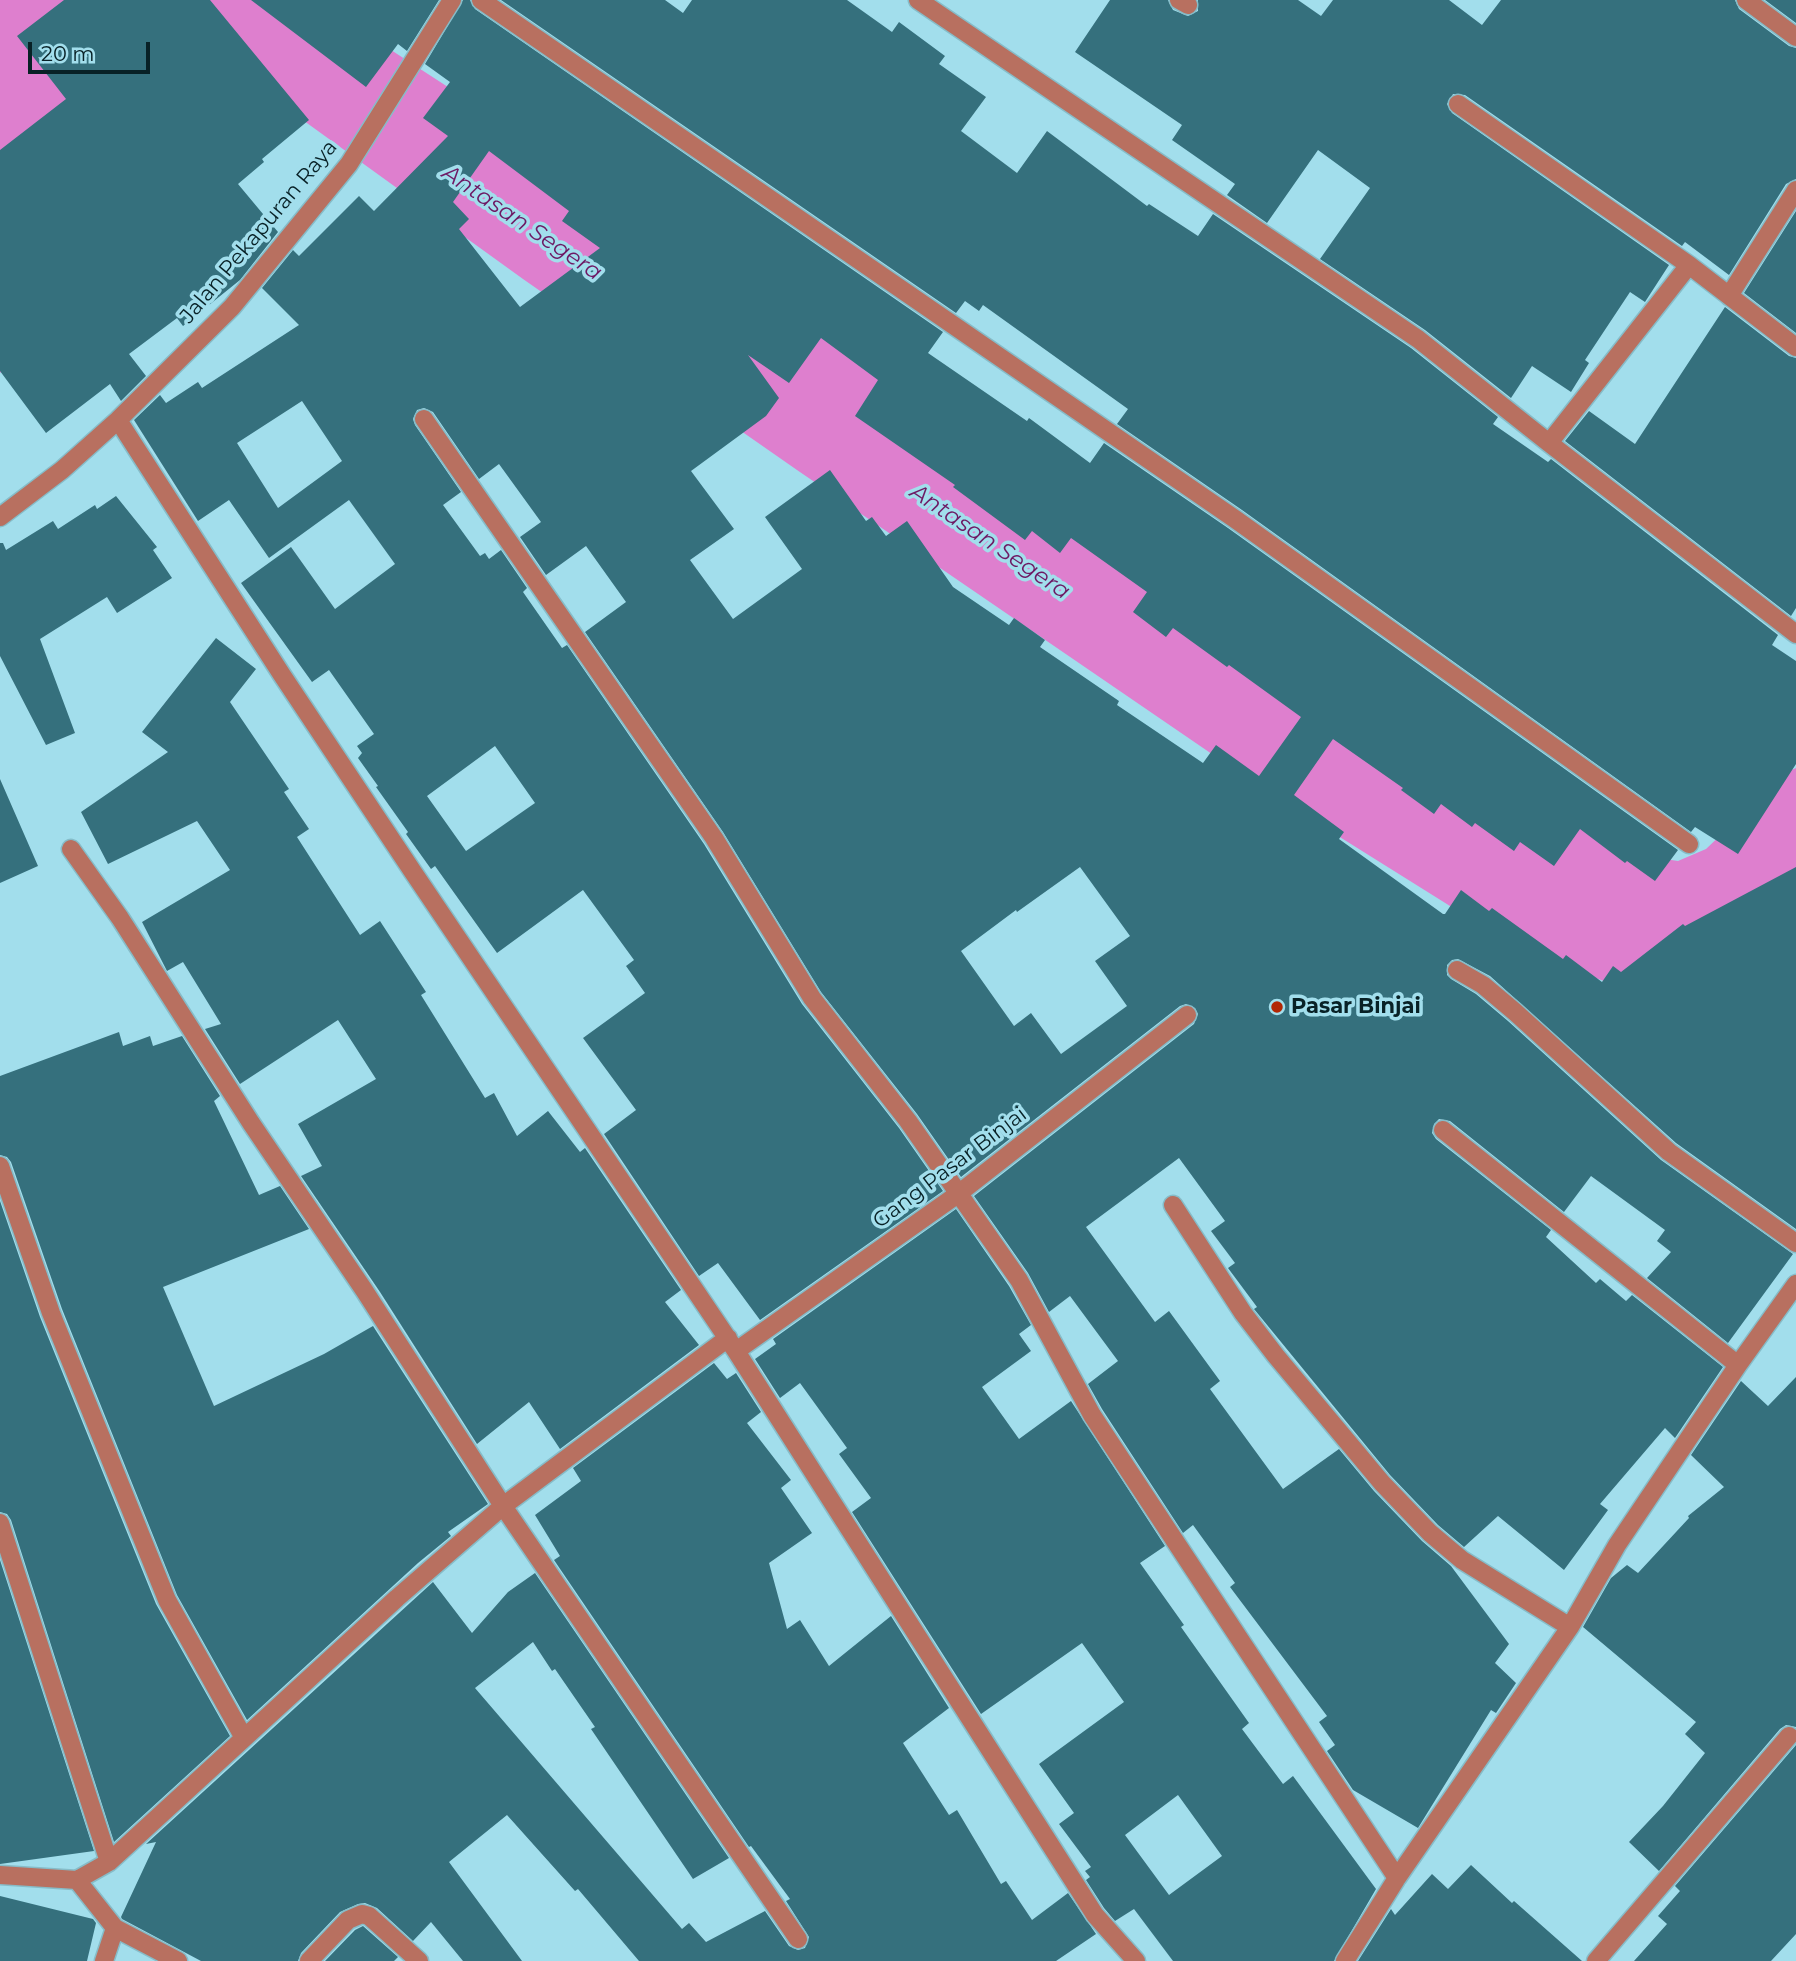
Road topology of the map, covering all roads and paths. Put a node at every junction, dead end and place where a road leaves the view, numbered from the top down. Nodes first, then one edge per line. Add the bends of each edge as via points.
1 (452, 0) edge
2 (481, 0) edge
3 (918, 0) edge
4 (1746, 0) edge
5 (1796, 37) edge
6 (1458, 104) dead end
7 (1796, 190) edge
8 (1689, 265) junction
9 (1729, 296) junction
10 (1796, 347) edge
11 (424, 419) dead end
12 (118, 420) junction
13 (1549, 443) junction
14 (0, 517) edge
15 (1796, 634) edge
16 (1689, 844) dead end
17 (71, 849) dead end
18 (1457, 970) dead end
19 (1187, 1015) dead end
20 (1443, 1130) dead end
21 (0, 1166) edge
22 (958, 1194) junction
23 (1173, 1205) dead end
24 (1796, 1243) edge
25 (1796, 1284) edge
26 (732, 1345) junction
27 (1738, 1365) junction
28 (503, 1506) junction
29 (0, 1523) edge
30 (1570, 1627) junction
31 (1789, 1736) dead end
32 (244, 1738) junction
33 (109, 1862) junction
34 (0, 1875) edge
35 (1397, 1878) junction
36 (77, 1880) junction
37 (115, 1928) junction
38 (798, 1939) dead end
39 (104, 1961) edge
40 (178, 1961) edge
41 (309, 1961) edge
42 (419, 1961) edge
43 (1136, 1961) edge
44 (1345, 1961) edge
45 (1595, 1961) edge

1 - 12 street, Jalan Pekapuran Raya via 349,164 232,307
2 - 16 street via 1235,519
3 - 13 street via 1418,339
4 - 5 street
6 - 8 street
7 - 9 street
8 - 9 street
8 - 13 street
9 - 10 street
11 - 22 street via 714,838 812,998 908,1121
12 - 14 street, Jalan Pekapuran Raya
12 - 26 street via 359,791
13 - 15 street
17 - 28 street
18 - 24 street via 1515,1012 1669,1152
19 - 22 street, Gang Pasar Binjai
20 - 27 street
21 - 32 street via 51,1313 167,1600
22 - 26 street, Gang Pasar Binjai
22 - 35 street via 1019,1280 1092,1415
23 - 30 street via 1243,1313 1382,1483 1462,1560
25 - 27 street
26 - 28 street, Gang Pasar Binjai
26 - 43 street via 1095,1914
27 - 30 street via 1617,1545
28 - 32 street, Gang Pasar Binjai
28 - 38 street
29 - 33 street
30 - 35 street
31 - 45 street
32 - 33 street, Gang Pasar Binjai
33 - 36 street, Gang Pasar Binjai
34 - 36 street
35 - 44 street
36 - 37 street
37 - 39 street
37 - 40 street
41 - 42 street via 348,1920 362,1914

